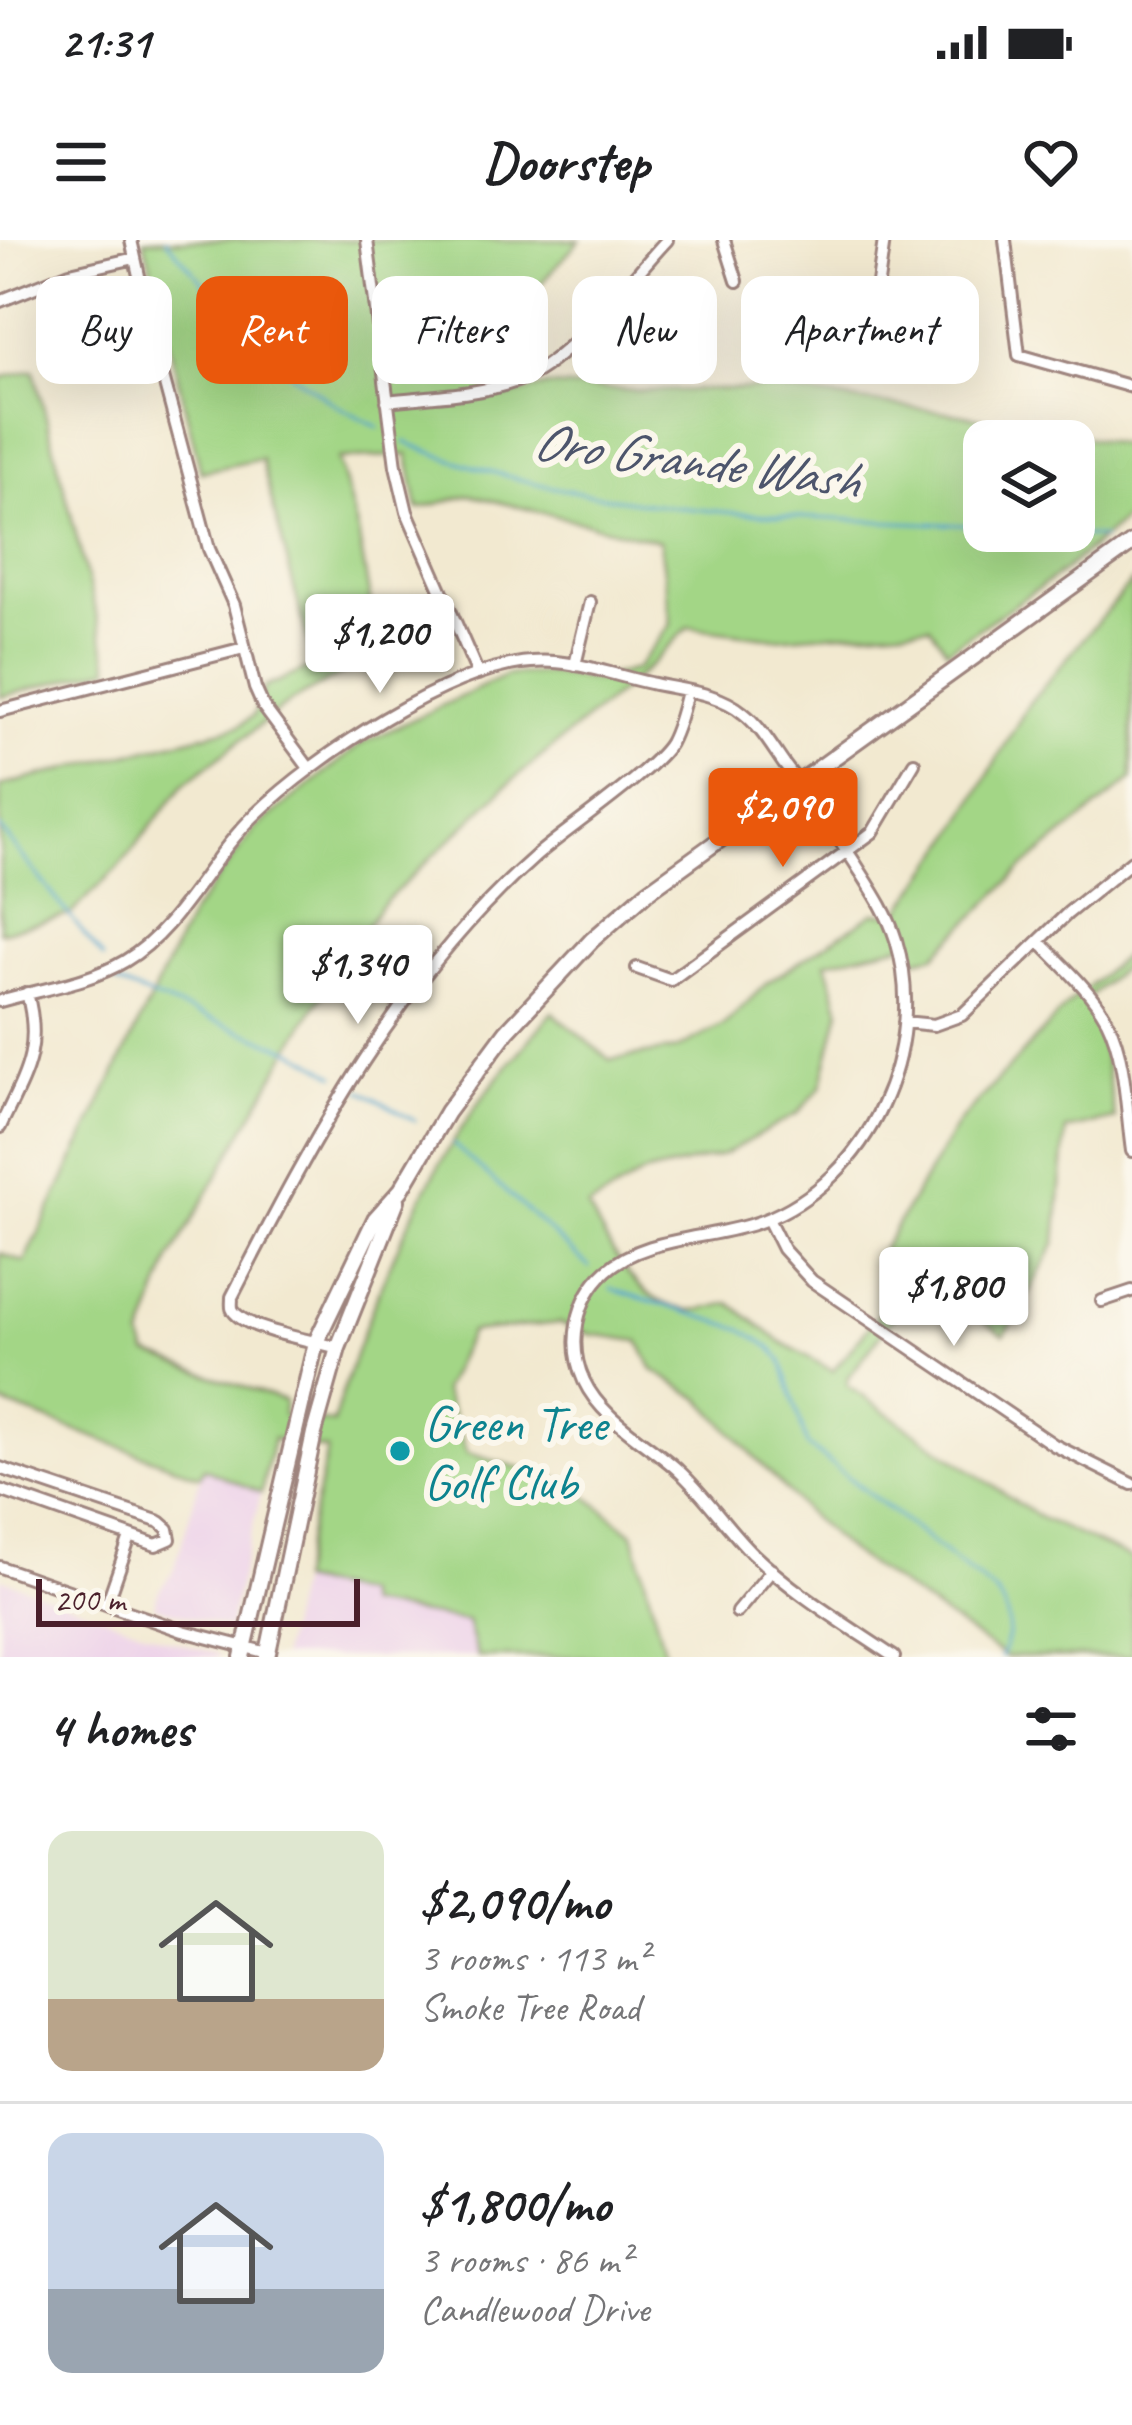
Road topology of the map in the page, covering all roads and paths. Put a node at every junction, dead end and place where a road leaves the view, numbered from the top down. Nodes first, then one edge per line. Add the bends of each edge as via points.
1 (131, 240) edge
2 (367, 240) edge
3 (667, 240) edge
4 (724, 240) edge
5 (884, 240) edge
6 (1005, 240) edge
7 (135, 258) junction
8 (879, 276) edge
9 (737, 280) dead end
10 (0, 301) edge
11 (1132, 387) edge
12 (387, 400) junction
13 (1132, 543) edge
14 (590, 602) dead end
15 (244, 648) junction
16 (575, 665) junction
17 (478, 674) junction
18 (687, 691) junction
19 (0, 711) edge
20 (914, 763) dead end
21 (309, 768) junction
22 (798, 782) junction
23 (848, 853) junction
24 (1132, 861) edge
25 (1039, 941) junction
26 (637, 968) dead end
27 (27, 993) junction
28 (0, 1001) edge
29 (904, 1022) junction
30 (0, 1127) edge
31 (1132, 1151) edge
32 (401, 1190) junction
33 (768, 1219) junction
34 (1132, 1291) edge
35 (1102, 1301) dead end
36 (316, 1342) junction
37 (338, 1348) junction
38 (0, 1468) edge
39 (1132, 1484) edge
40 (1, 1495) edge
41 (130, 1537) junction
42 (0, 1567) edge
43 (772, 1570) junction
44 (106, 1604) junction
45 (737, 1612) dead end
46 (243, 1652) edge
47 (268, 1655) edge
48 (894, 1657) edge

1 - 7 street
2 - 12 street
3 - 12 street via 564,352 531,375
4 - 9 street
5 - 8 street
6 - 11 street via 1019,355
7 - 10 street
7 - 15 street via 209,549
12 - 17 street via 407,512
13 - 22 main road
14 - 16 street
15 - 19 street
15 - 21 street via 263,706
16 - 17 street via 529,662
16 - 18 street
17 - 21 street via 362,731
18 - 22 street via 743,712
18 - 36 street via 659,756 524,867 397,1008 297,1169 232,1308 252,1323
20 - 23 street via 883,820
21 - 27 street via 249,820 154,940 104,972
22 - 23 street
22 - 32 main road via 647,892 548,984 447,1112
23 - 26 street via 671,980
23 - 29 street via 895,937
24 - 25 street
25 - 29 street via 962,1015 934,1025
25 - 31 street via 1109,1024
27 - 28 street
27 - 30 street via 33,1058
29 - 33 street via 893,1081 870,1130 826,1180
32 - 36 main road via 375,1219
32 - 37 main road
33 - 39 street via 812,1281 1054,1444
33 - 43 street via 620,1260 592,1287 575,1342 593,1398 684,1475
34 - 35 street
36 - 37 street
36 - 46 main road
37 - 47 main road
38 - 41 street via 160,1522 170,1534 160,1546
40 - 41 street
41 - 44 street
42 - 44 street
43 - 45 street
43 - 48 street
44 - 46 street
46 - 47 street

